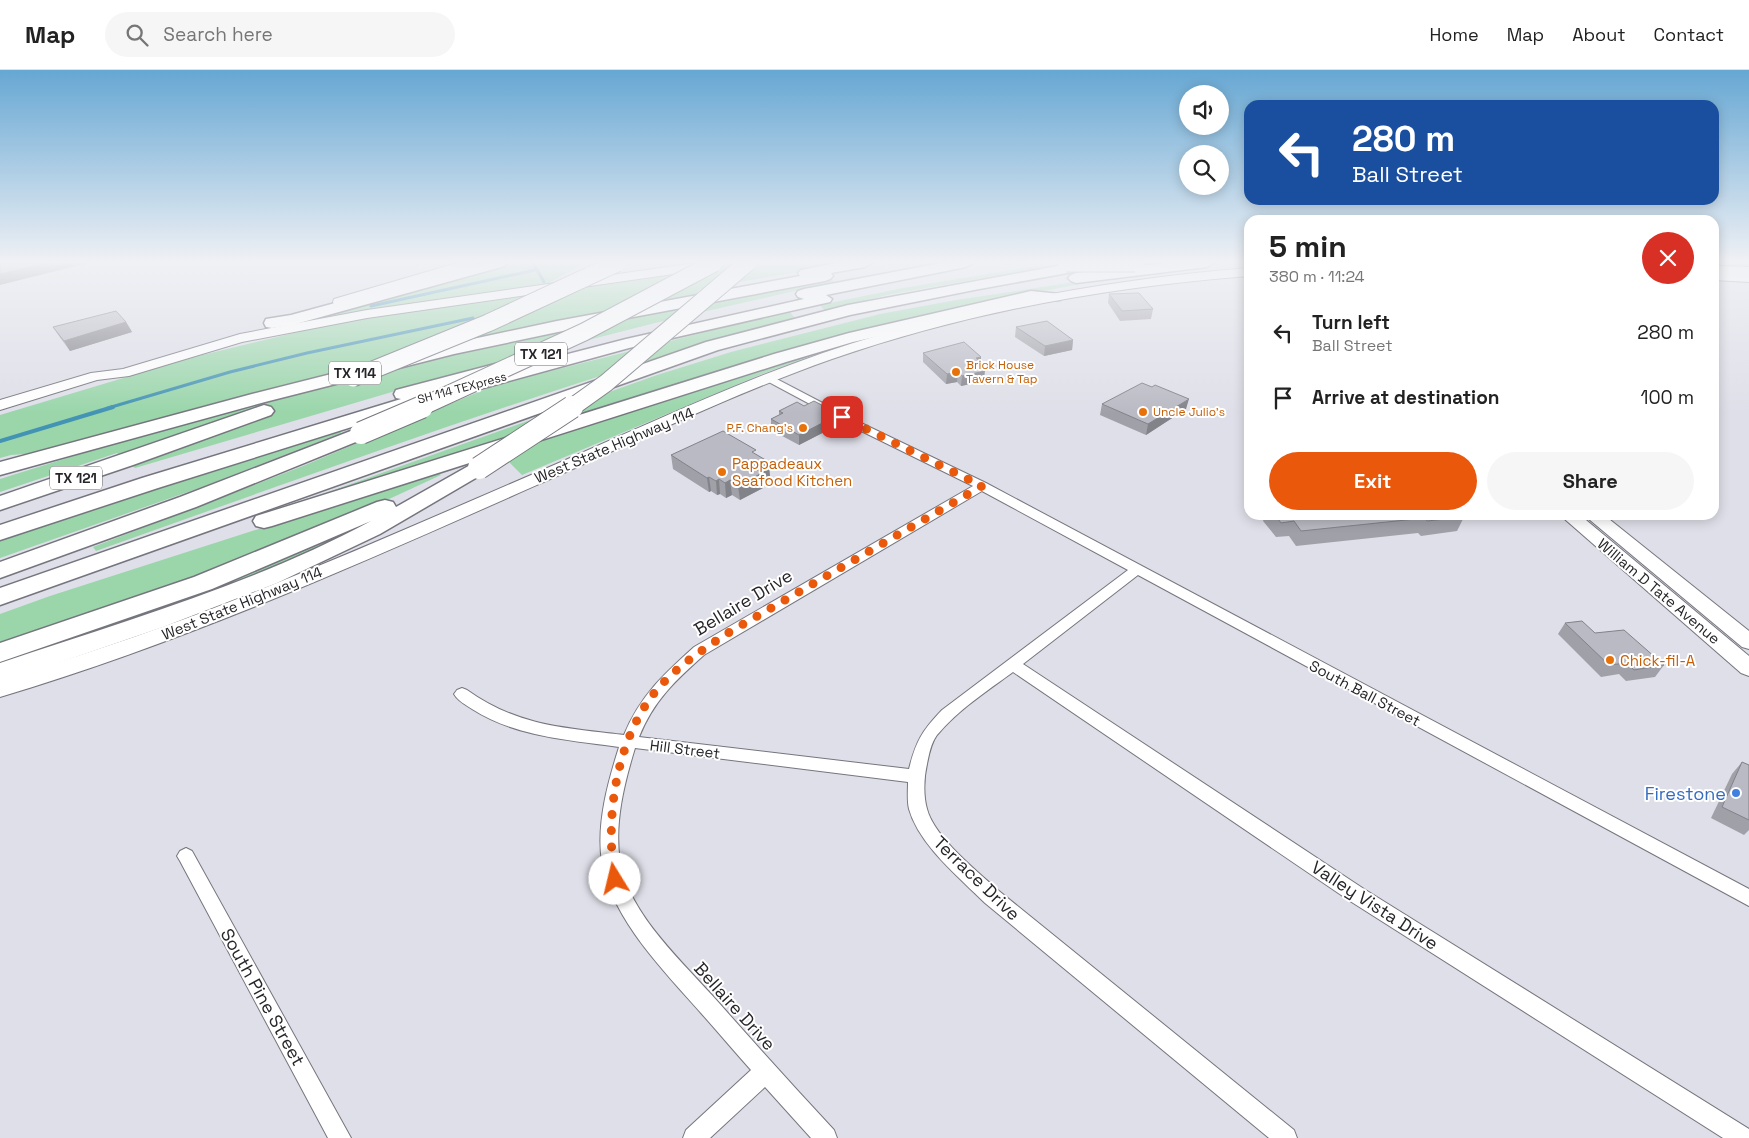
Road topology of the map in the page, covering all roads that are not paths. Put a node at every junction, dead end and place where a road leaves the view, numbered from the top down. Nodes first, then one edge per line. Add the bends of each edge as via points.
1 (306, 313) edge
2 (318, 313) edge
3 (381, 313) edge
4 (495, 313) edge
5 (510, 313) edge
6 (623, 313) edge
7 (627, 313) edge
8 (688, 313) edge
9 (721, 313) edge
10 (763, 313) edge
11 (837, 313) edge
12 (874, 313) edge
13 (955, 313) edge
14 (985, 313) edge
15 (272, 323) junction
16 (634, 373) junction
17 (96, 376) junction
18 (353, 378) junction
19 (769, 378) junction
20 (0, 406) edge
21 (479, 468) junction
22 (0, 469) edge
23 (982, 486) junction
24 (0, 503) edge
25 (0, 520) edge
26 (1591, 523) edge
27 (0, 533) edge
28 (0, 570) edge
29 (1136, 570) junction
30 (0, 598) edge
31 (0, 610) edge
32 (1749, 643) edge
33 (1726, 648) junction
34 (0, 653) edge
35 (1012, 664) junction
36 (1749, 668) edge
37 (0, 673) edge
38 (0, 689) edge
39 (462, 694) dead end
40 (628, 743) junction
41 (916, 776) junction
42 (186, 856) dead end
43 (1749, 898) edge
44 (766, 1071) junction
45 (340, 1138) edge
46 (694, 1138) edge
47 (826, 1138) edge
48 (1286, 1138) edge
49 (1743, 1138) edge

1 - 15 main road
2 - 15 highway
3 - 17 main road via 240,338 124,373
4 - 18 highway, bridge via 374,363
5 - 18 highway, TX 121, bridge
6 - 28 highway, TX 121, bridge via 515,367 361,433 188,502
7 - 22 highway, TX 114 via 427,355
8 - 21 highway, bridge via 606,382 556,419
9 - 25 highway, SH 114 TEXpress via 445,382 262,436
10 - 27 highway, SH 114 TEXpress via 626,344 431,396 268,445
11 - 16 highway via 712,346
12 - 16 highway via 659,371
13 - 31 highway via 780,358 150,557
14 - 19 main road, West State Highway 114 via 859,346
15 - 17 main road
16 - 30 highway
17 - 20 main road
18 - 24 highway, TX 121
19 - 23 street, South Ball Street
19 - 38 main road, West State Highway 114 via 254,600 145,641
21 - 34 highway via 202,583
21 - 37 highway via 393,519 305,562 174,613
23 - 29 street, South Ball Street
23 - 40 street, Bellaire Drive via 699,651 661,686 634,727
26 - 32 main road, William D Tate Avenue via 1611,530
26 - 33 main road, William D Tate Avenue
29 - 35 street, Terrace Drive
29 - 43 street, South Ball Street
32 - 33 main road
33 - 36 main road, William D Tate Avenue
35 - 41 street, Terrace Drive via 947,714 929,734
35 - 49 street, Valley Vista Drive via 1357,895
39 - 40 street, Hill Street via 490,714 521,726
40 - 41 street, Hill Street
40 - 44 street, Bellaire Drive via 618,775 611,825 615,879 630,909 659,951
41 - 48 street, Terrace Drive via 918,809 929,832 951,858 992,897
42 - 45 street, South Pine Street
44 - 46 street
44 - 47 street, Bellaire Drive

